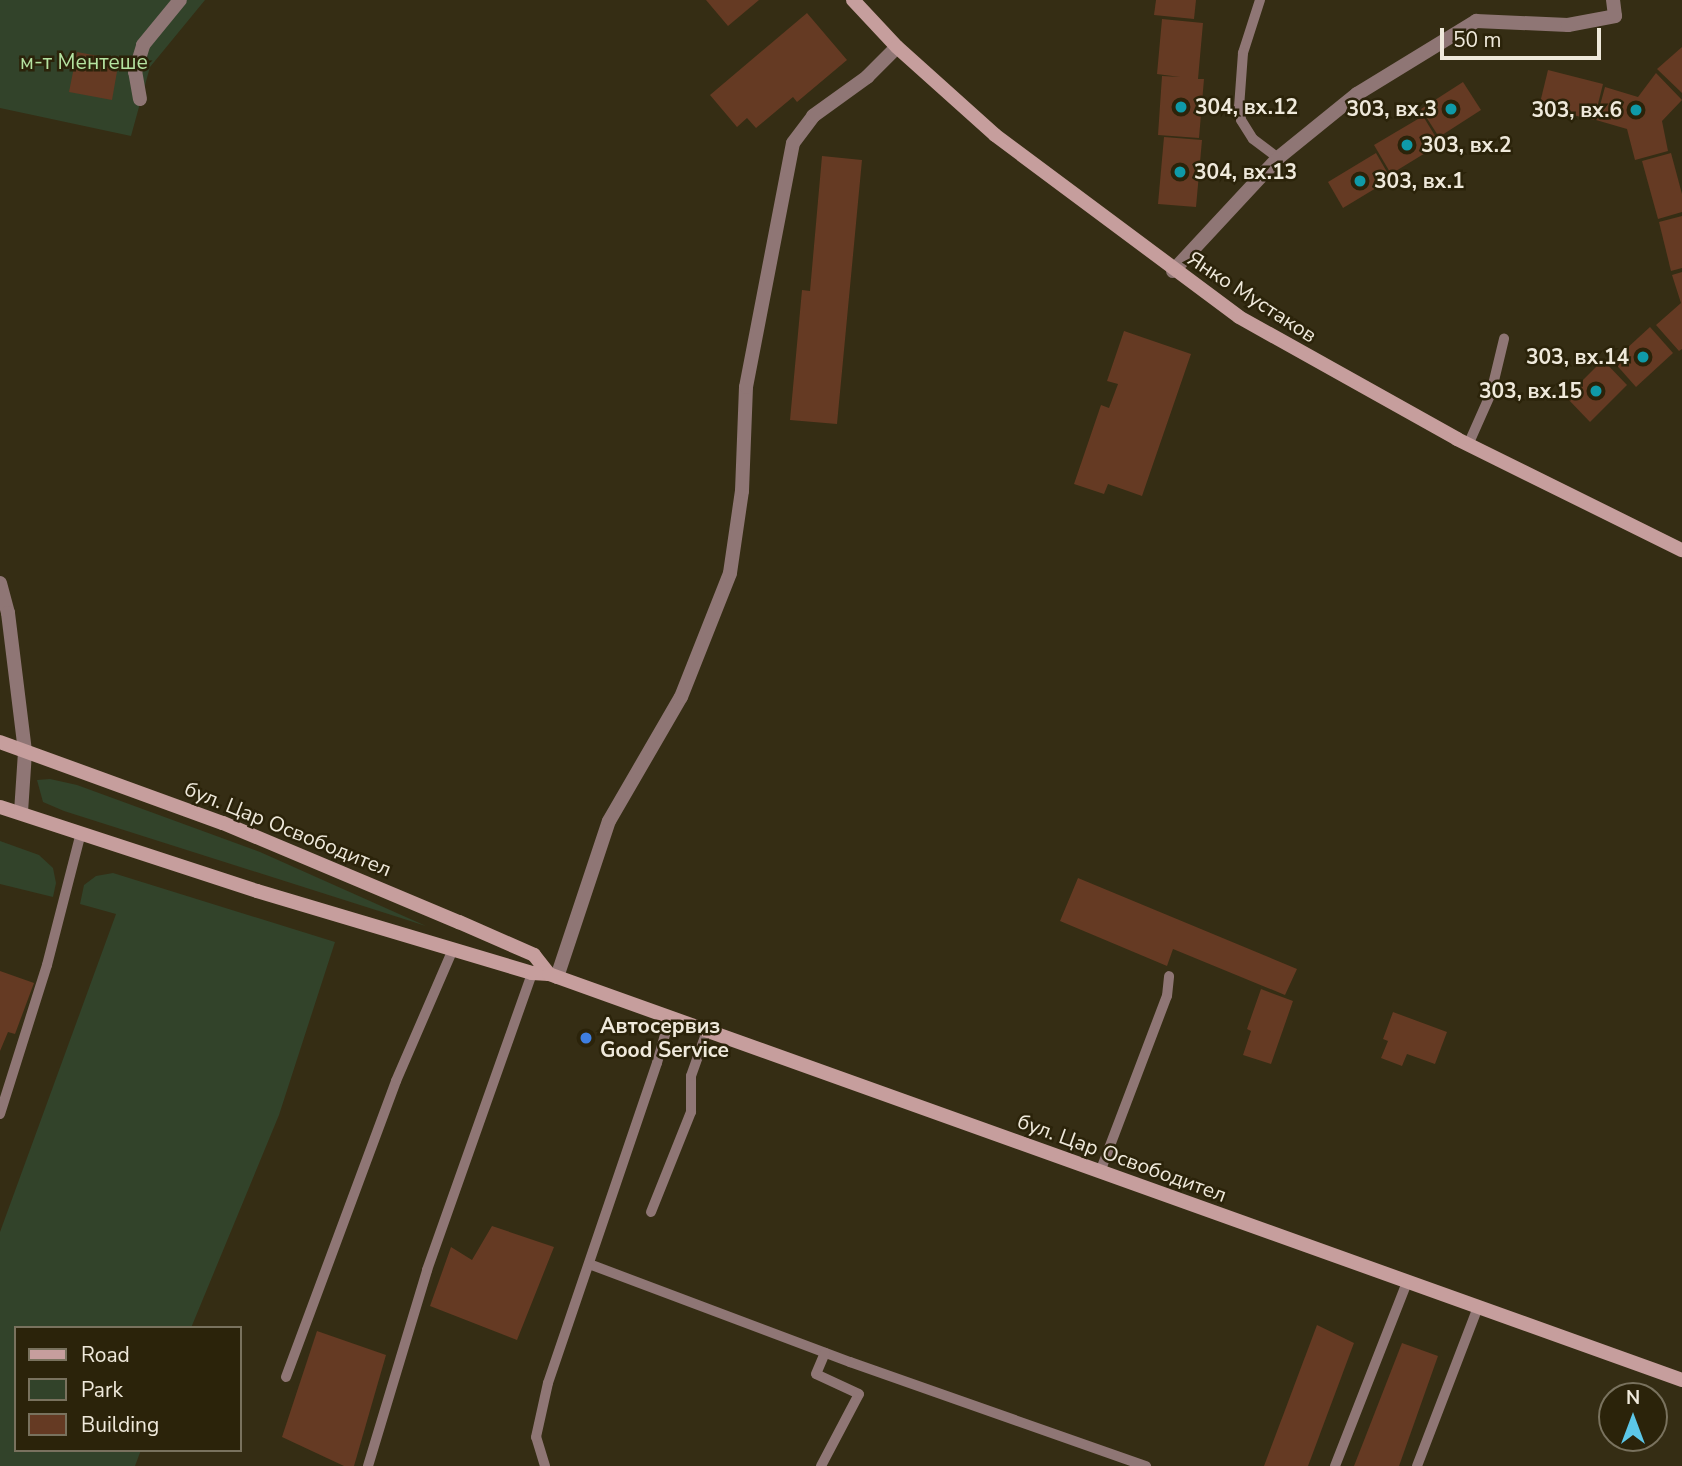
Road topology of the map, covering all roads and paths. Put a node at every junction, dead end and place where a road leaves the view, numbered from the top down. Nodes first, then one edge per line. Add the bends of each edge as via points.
1 (180, 0) edge
2 (853, 0) edge
3 (1260, 0) edge
4 (1613, 0) edge
5 (897, 47) junction
6 (140, 99) dead end
7 (1278, 158) junction
8 (1173, 271) junction
9 (1504, 339) dead end
10 (1468, 445) junction
11 (1682, 550) edge
12 (0, 583) edge
13 (0, 742) edge
14 (25, 752) junction
15 (0, 807) edge
16 (21, 813) junction
17 (80, 833) junction
18 (453, 949) junction
19 (532, 973) junction
20 (553, 975) junction
21 (1169, 976) dead end
22 (670, 1017) junction
23 (707, 1031) junction
24 (0, 1114) edge
25 (1100, 1172) junction
26 (651, 1212) dead end
27 (589, 1264) junction
28 (1407, 1282) junction
29 (1478, 1307) junction
30 (825, 1353) junction
31 (286, 1377) dead end
32 (1682, 1380) edge
33 (542, 1465) edge
34 (368, 1466) edge
35 (821, 1466) edge
36 (1146, 1466) edge
37 (1335, 1466) edge
38 (1417, 1466) edge

1 - 6 street via 143,45 135,72
2 - 5 main road, Янко Мустаков
3 - 7 lane via 1243,53 1239,107 1241,120 1254,139
4 - 7 street via 1615,16 1568,25 1476,20 1357,94
5 - 8 main road, Янко Мустаков via 995,135
5 - 20 street via 867,77 813,116 793,143 746,387 742,491 730,573 681,697 608,821
7 - 8 street
8 - 10 main road, Янко Мустаков via 1294,350
9 - 10 lane via 1491,393
10 - 11 main road, Янко Мустаков
12 - 14 street via 8,613
13 - 14 main road, бул. Цар Освободител
14 - 16 street
14 - 20 main road, бул. Цар Освободител via 223,823 435,911 534,955
15 - 16 main road, бул. Цар Освободител
16 - 17 main road, бул. Цар Освободител
17 - 18 main road, бул. Цар Освободител
17 - 24 lane via 47,965
18 - 19 main road, бул. Цар Освободител
18 - 31 lane via 396,1081
19 - 20 main road, бул. Цар Освободител
19 - 34 lane via 427,1270
20 - 22 main road, бул. Цар Освободител
21 - 25 lane via 1167,996
22 - 23 main road, бул. Цар Освободител
22 - 27 lane
23 - 25 main road, бул. Цар Освободител
23 - 26 lane via 691,1076 691,1112
25 - 28 main road, бул. Цар Освободител
27 - 30 lane
27 - 33 lane via 538,1420
28 - 29 main road, бул. Цар Освободител
28 - 37 lane
29 - 32 main road, бул. Цар Освободител
29 - 38 lane
30 - 35 lane via 816,1374 859,1394
30 - 36 lane

